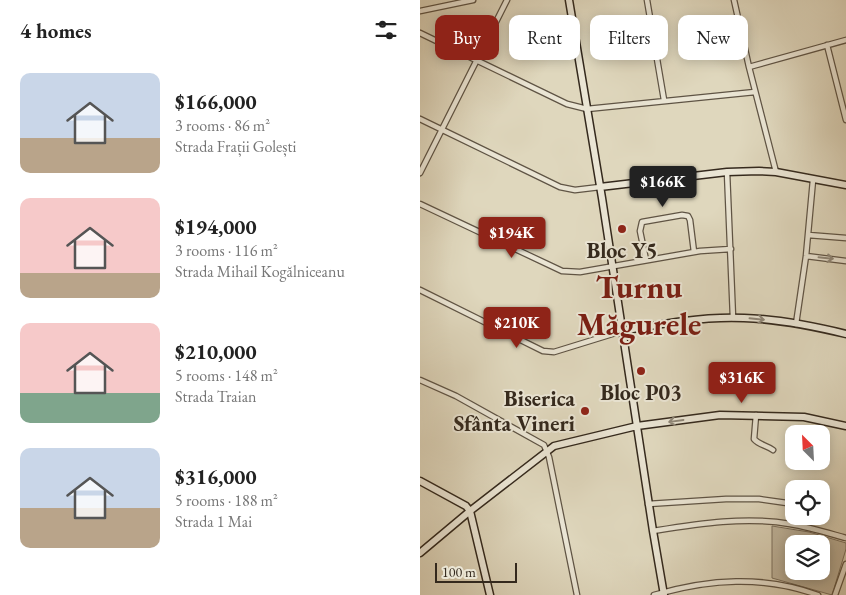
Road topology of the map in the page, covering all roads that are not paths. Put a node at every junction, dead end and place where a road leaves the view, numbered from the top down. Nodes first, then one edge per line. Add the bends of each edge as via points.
1 (473, 0) edge
2 (507, 0) edge
3 (569, 0) edge
4 (647, 0) edge
5 (734, 0) edge
6 (420, 11) edge
7 (499, 16) edge
8 (420, 33) edge
9 (435, 40) edge
10 (846, 40) edge
11 (827, 45) junction
12 (476, 60) edge
13 (479, 60) edge
14 (749, 67) junction
15 (755, 92) junction
16 (664, 100) junction
17 (587, 110) junction
18 (420, 119) edge
19 (846, 120) edge
20 (442, 129) junction
21 (420, 172) edge
22 (727, 172) junction
23 (776, 172) junction
24 (813, 180) junction
25 (846, 185) edge
26 (600, 187) junction
27 (420, 204) edge
28 (808, 234) junction
29 (846, 238) edge
30 (731, 249) junction
31 (694, 252) junction
32 (806, 256) junction
33 (646, 260) junction
34 (846, 260) edge
35 (612, 266) junction
36 (420, 290) edge
37 (733, 318) junction
38 (796, 324) junction
39 (622, 331) junction
40 (846, 334) edge
41 (420, 380) edge
42 (756, 415) junction
43 (637, 426) junction
44 (846, 426) edge
45 (548, 450) junction
46 (773, 450) dead end
47 (420, 481) edge
48 (785, 503) edge
49 (648, 504) junction
50 (470, 511) junction
51 (652, 531) junction
52 (846, 538) edge
53 (420, 553) edge
54 (846, 564) edge
55 (664, 594) edge
56 (490, 595) edge
57 (578, 595) edge
58 (654, 595) edge
59 (818, 595) edge
60 (835, 595) edge

1 - 6 street
2 - 7 street
3 - 17 main road
4 - 16 street
5 - 14 street
8 - 9 street
10 - 11 street
11 - 14 street
11 - 19 street
12 - 20 street
13 - 17 street via 567,104
14 - 15 street
15 - 16 street
15 - 23 street
16 - 17 street
17 - 26 main road
18 - 20 street
20 - 21 street
20 - 26 street via 560,187 576,190
22 - 23 main road
22 - 26 main road
22 - 30 street
23 - 24 main road
24 - 25 main road
24 - 28 street
26 - 35 main road
27 - 35 street via 555,269 580,272
28 - 29 street
28 - 32 street
30 - 31 street
30 - 37 street
31 - 33 street
31 - 33 street via 688,216 675,216 642,222 640,231
32 -> 34 street
32 - 38 street
33 - 35 street
35 - 39 main road
36 - 39 street via 542,351 554,352
37 -> 38 main road
37 - 39 main road
38 - 40 main road
39 - 43 main road
41 - 45 street via 538,440
42 -> 43 main road via 720,415
42 - 44 main road via 804,417
42 - 46 street via 754,439
43 - 45 main road
43 - 49 main road
45 - 50 main road
45 - 57 street
47 - 50 main road
48 - 49 street via 726,498
49 - 51 main road
50 - 53 main road
50 - 56 main road
51 - 52 street via 707,523 762,521 790,524
51 - 55 main road
54 - 60 street
55 - 58 street
55 - 59 street via 703,583 740,581 776,583

